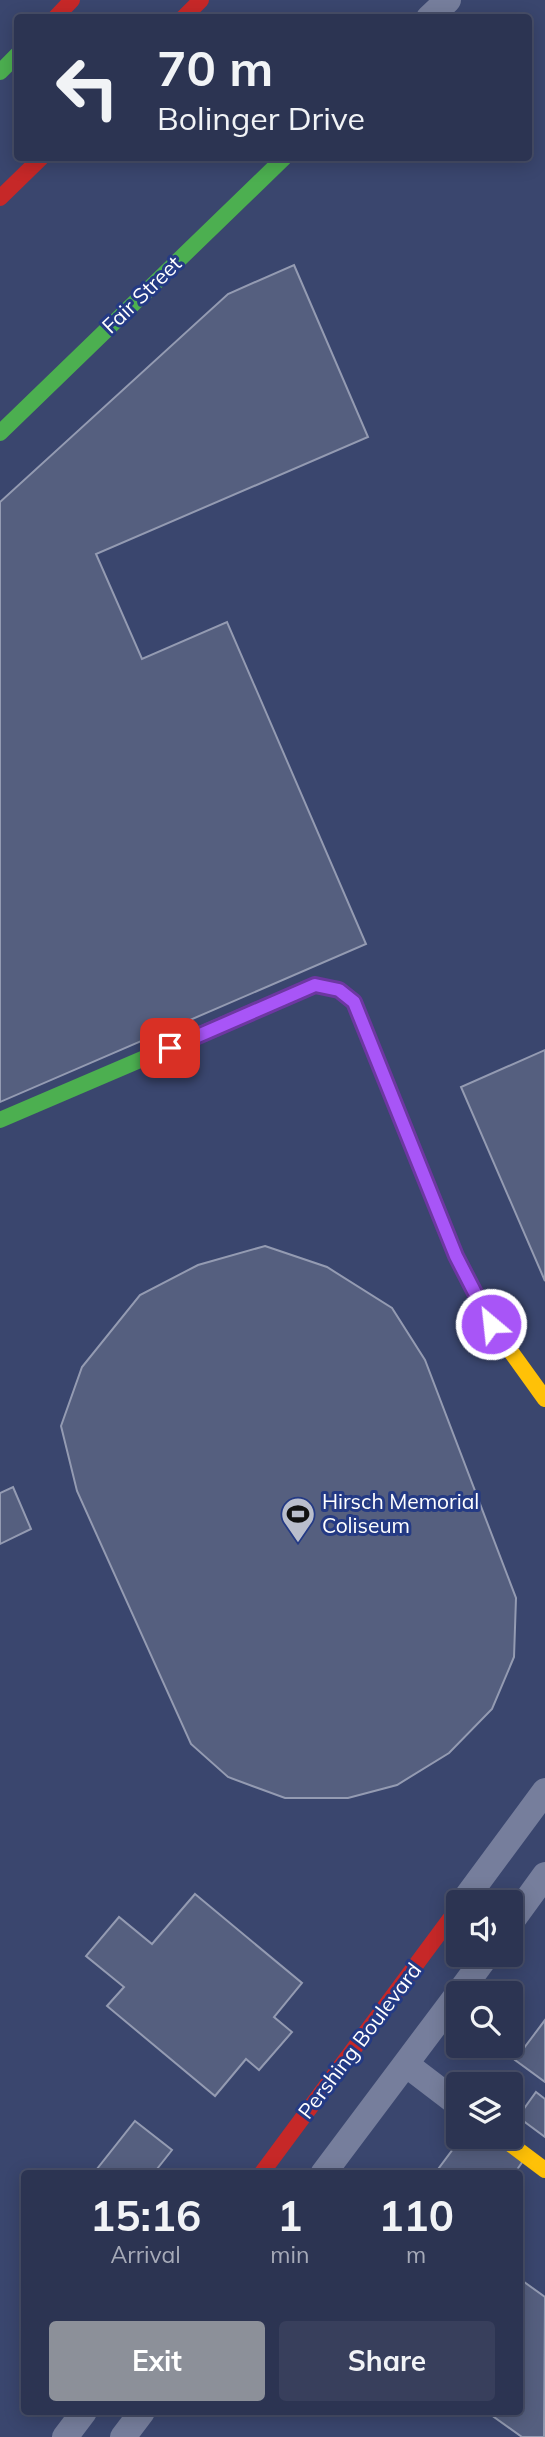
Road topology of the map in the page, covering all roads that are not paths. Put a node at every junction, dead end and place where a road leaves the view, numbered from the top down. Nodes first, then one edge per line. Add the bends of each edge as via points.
1 (72, 0) edge
2 (201, 0) edge
3 (448, 0) edge
4 (59, 14) edge
5 (187, 14) edge
6 (433, 14) edge
7 (14, 58) edge
8 (0, 72) edge
9 (38, 161) edge
10 (281, 161) edge
11 (0, 198) edge
12 (0, 433) edge
13 (0, 1120) edge
14 (545, 1399) edge
15 (545, 1791) edge
16 (545, 1875) edge
17 (472, 1890) edge
18 (523, 1905) edge
19 (446, 1924) edge
20 (446, 2012) edge
21 (407, 2065) junction
22 (446, 2095) edge
23 (517, 2149) edge
24 (264, 2170) edge
25 (326, 2170) edge
26 (545, 2170) edge
27 (82, 2415) edge
28 (140, 2415) edge
29 (65, 2437) edge
30 (123, 2437) edge

1 - 4 main road
2 - 5 main road
3 - 6 street
7 - 8 main road
9 - 11 main road
10 - 12 main road, Fair Street
13 - 14 main road via 315,985 339,990 354,1002 456,1256 491,1324
15 - 17 street
16 - 18 street
19 - 24 main road, Pershing Boulevard
20 - 21 street
21 - 22 street
21 - 25 street
23 - 26 main road
27 - 29 street
28 - 30 street

